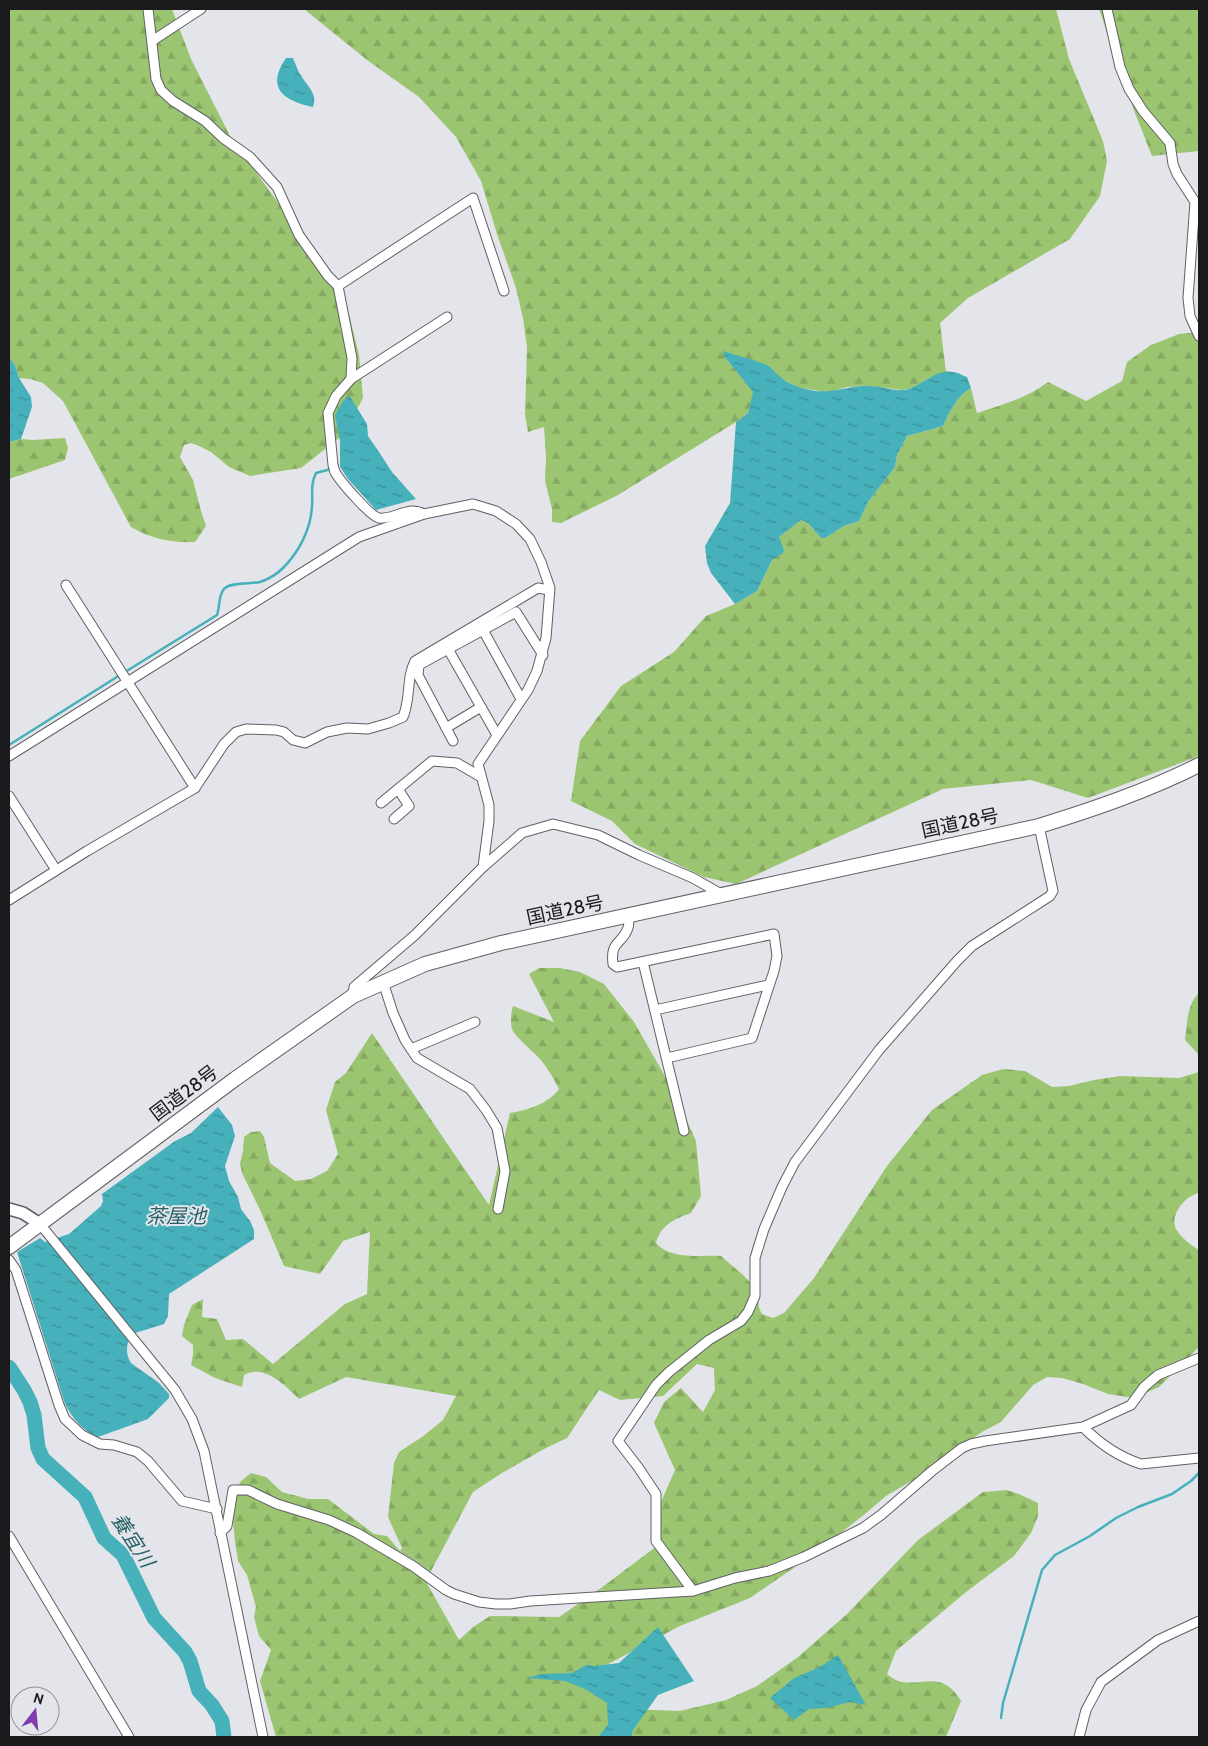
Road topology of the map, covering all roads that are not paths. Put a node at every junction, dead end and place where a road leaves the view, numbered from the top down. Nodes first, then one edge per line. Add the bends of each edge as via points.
1 (148, 9) edge
2 (201, 9) edge
3 (1107, 9) edge
4 (152, 42) junction
5 (338, 286) junction
6 (504, 291) dead end
7 (447, 318) dead end
8 (1199, 336) edge
9 (351, 379) junction
10 (424, 514) junction
11 (66, 585) dead end
12 (549, 590) junction
13 (483, 630) junction
14 (448, 649) junction
15 (543, 654) junction
16 (125, 680) junction
17 (522, 699) junction
18 (481, 707) junction
19 (446, 728) junction
20 (497, 735) junction
21 (453, 740) dead end
22 (9, 756) edge
23 (1199, 765) edge
24 (482, 777) junction
25 (195, 788) junction
26 (398, 789) junction
27 (9, 796) edge
28 (381, 803) dead end
29 (394, 819) dead end
30 (1039, 826) junction
31 (483, 867) junction
32 (56, 870) junction
33 (721, 894) junction
34 (9, 900) edge
35 (629, 916) junction
36 (643, 962) junction
37 (383, 982) junction
38 (768, 985) junction
39 (354, 996) junction
40 (655, 1010) junction
41 (475, 1022) dead end
42 (410, 1049) junction
43 (667, 1058) junction
44 (684, 1131) dead end
45 (9, 1209) edge
46 (498, 1209) dead end
47 (40, 1224) junction
48 (9, 1247) edge
49 (9, 1260) edge
50 (1199, 1358) edge
51 (1083, 1427) junction
52 (1199, 1458) edge
53 (217, 1509) junction
54 (220, 1533) junction
55 (9, 1536) edge
56 (693, 1591) junction
57 (1199, 1621) edge
58 (129, 1737) edge
59 (263, 1737) edge
60 (1079, 1737) edge

1 - 4 street
2 - 4 street
3 - 8 street via 1120,67 1129,89 1170,143 1173,164 1195,202 1188,298 1190,316
4 - 5 street via 156,79 161,90 250,157 277,187 299,235
5 - 6 street via 473,198
5 - 9 street via 352,358
7 - 9 street
9 - 10 street via 336,396 328,413 334,469 360,503 378,518 416,510
10 - 12 street via 473,504 510,518 530,539
10 - 16 street via 360,538
11 - 16 street
12 - 15 street
12 - 25 street via 538,588 415,661 403,717 368,728 327,732 305,743 292,740 284,732 276,730 236,732 224,744
13 - 14 street
13 - 15 street via 516,612
13 - 17 street
14 - 18 street
14 - 19 street via 419,665 418,675
15 - 17 street
16 - 22 street
16 - 25 street
17 - 20 street
18 - 19 street
18 - 20 street
19 - 21 street
20 - 24 street via 478,764
23 - 30 highway, 国道28号 via 1096,809
24 - 26 street via 457,763 432,761
24 - 31 street via 489,805
25 - 32 street
26 - 28 street
26 - 29 street via 409,806
27 - 32 street
30 - 33 highway, 国道28号
30 - 56 street via 1052,891 1050,896 972,946 879,1050 795,1162 782,1187 755,1258 755,1296 748,1312 741,1321 669,1372 650,1393 618,1441 656,1494 656,1541
31 - 33 street via 522,833 553,824 598,835
31 - 39 street via 415,936 354,987
32 - 34 street
33 - 35 highway, 国道28号
35 - 36 street via 628,927 611,953 613,964 617,967
35 - 37 highway, 国道28号 via 469,951
36 - 38 street via 774,934 777,956
36 - 40 street
37 - 39 highway, 国道28号
37 - 42 street via 392,1013
38 - 40 street
38 - 43 street via 752,1038
39 - 47 highway, 国道28号 via 235,1079
40 - 43 street
41 - 42 street
42 - 46 street via 417,1058 470,1089 497,1128 505,1171
43 - 44 street
45 - 47 main road
47 - 48 highway, 国道28号
47 - 53 street via 175,1390 192,1419 204,1451
49 - 53 street via 16,1270 65,1419 82,1435 100,1444 137,1452 182,1501
50 - 51 street via 1158,1375 1131,1405
51 - 52 street via 1097,1440 1141,1464
51 - 56 street via 971,1444 932,1471 881,1515 848,1536 769,1571
53 - 54 street
54 - 56 street via 227,1526 233,1490 248,1490 357,1533 446,1590 479,1602 510,1604
54 - 59 street
55 - 58 street
57 - 60 street via 1158,1640 1101,1682 1086,1710

